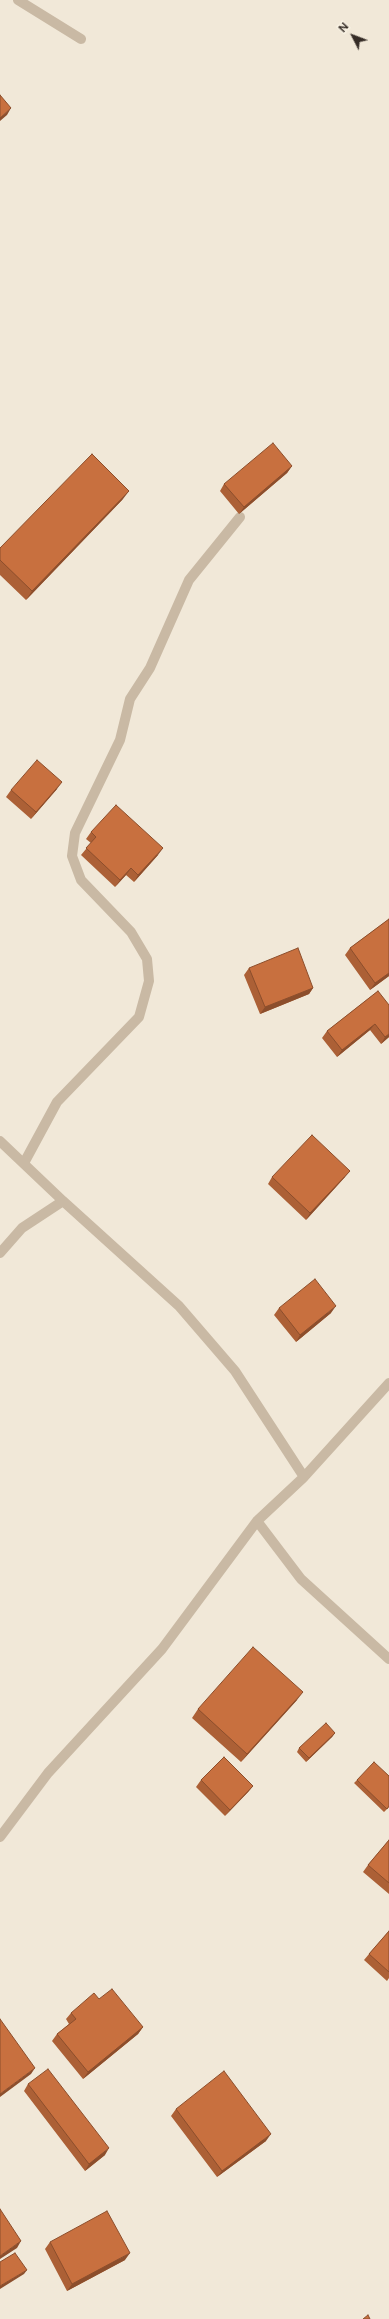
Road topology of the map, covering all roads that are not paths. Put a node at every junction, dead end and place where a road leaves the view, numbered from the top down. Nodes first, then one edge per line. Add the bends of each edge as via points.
1 (18, 0) edge
2 (81, 39) dead end
3 (240, 517) edge
4 (0, 1142) edge
5 (24, 1163) junction
6 (63, 1201) junction
7 (0, 1253) edge
8 (389, 1384) edge
9 (304, 1477) junction
10 (257, 1521) junction
11 (389, 1659) edge
12 (0, 1837) edge

1 - 2 street
3 - 5 street via 190,580 150,668 130,699 120,740 76,833 72,856 81,880 131,932 147,959 148,981 139,1017 57,1102
4 - 5 street
5 - 6 street
6 - 7 street via 22,1228
6 - 9 street via 179,1306 235,1371
8 - 9 street
9 - 10 street
10 - 11 street via 300,1579
10 - 12 street via 162,1649 48,1773

